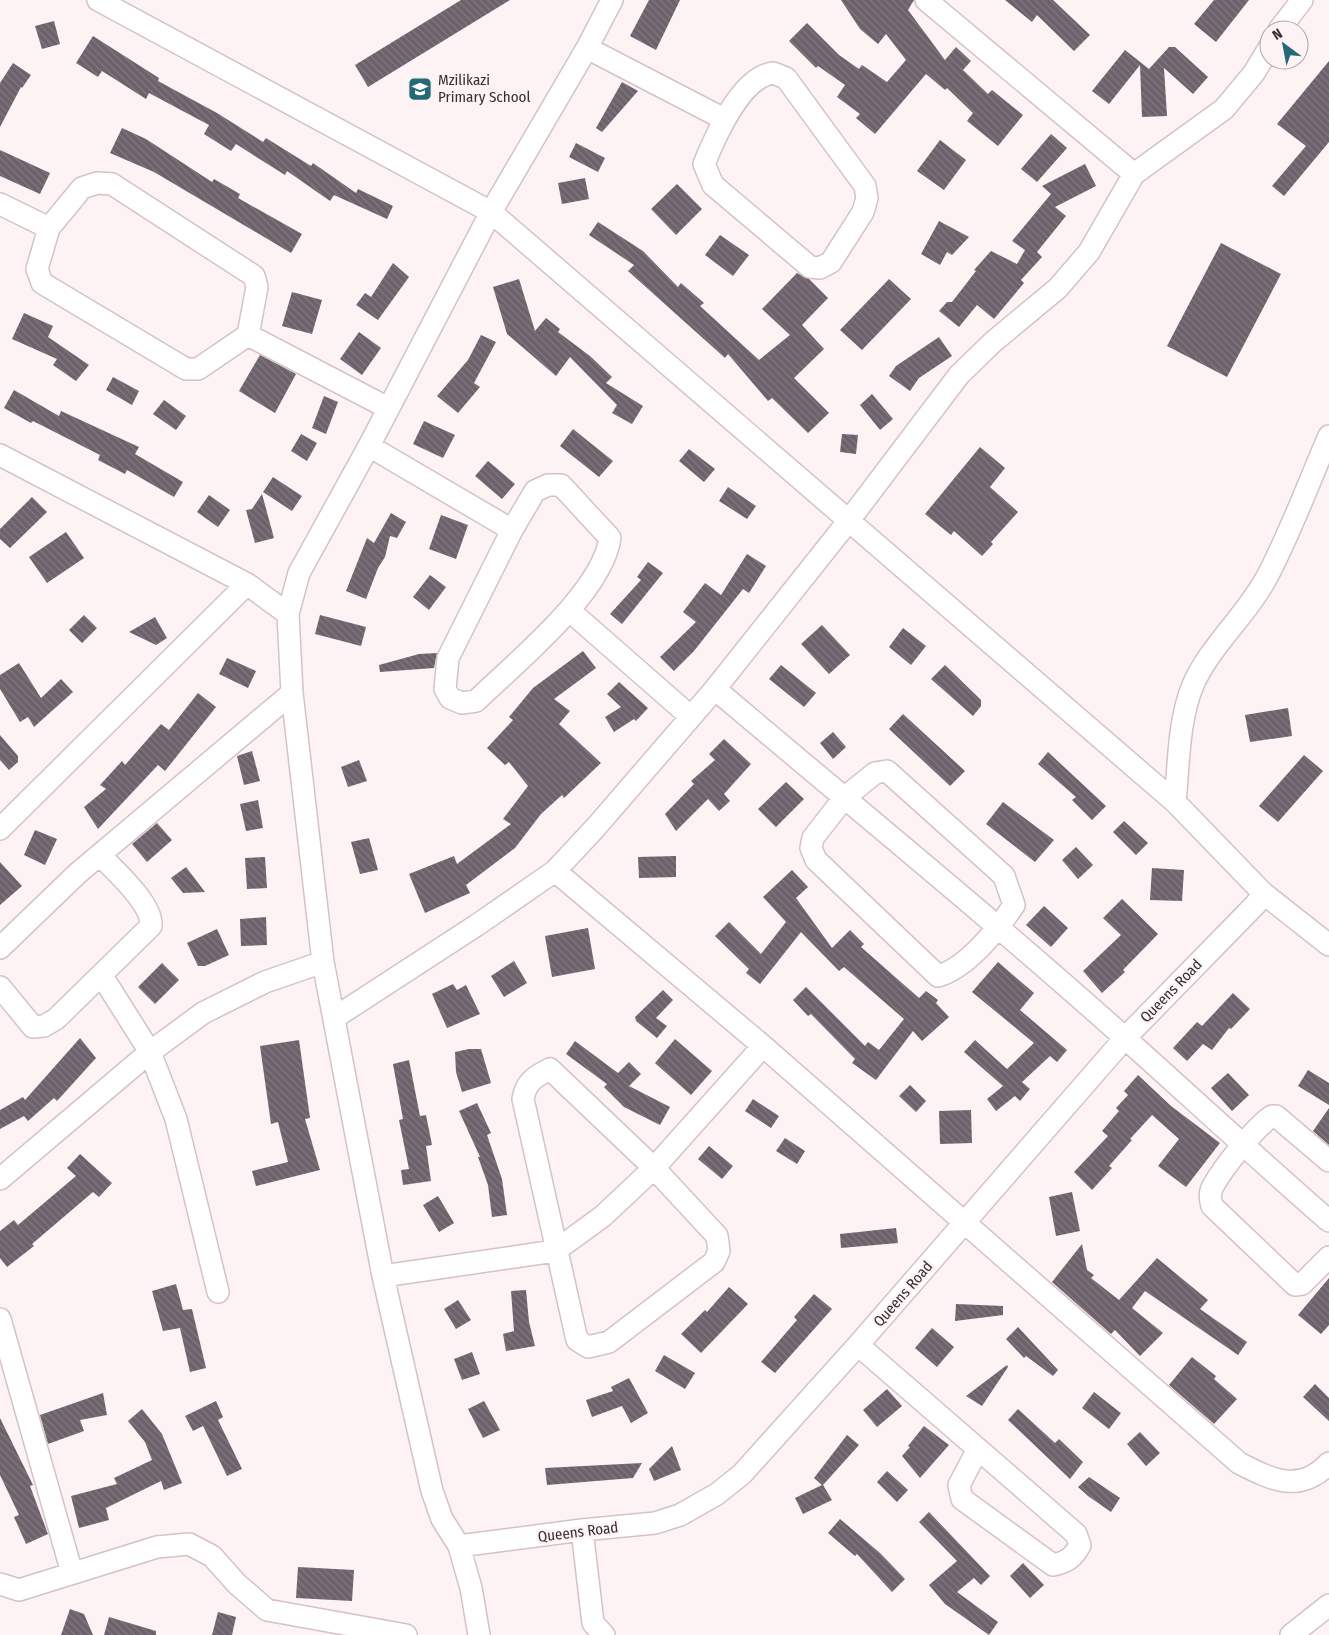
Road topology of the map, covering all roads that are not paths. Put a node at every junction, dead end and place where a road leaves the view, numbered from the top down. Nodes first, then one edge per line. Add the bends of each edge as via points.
1 (98, 0) edge
2 (612, 0) edge
3 (926, 0) edge
4 (1302, 0) edge
5 (1287, 20) edge
6 (587, 48) junction
7 (1259, 65) edge
8 (724, 119) junction
9 (1134, 174) junction
10 (0, 204) edge
11 (491, 212) junction
12 (49, 228) junction
13 (248, 335) junction
14 (388, 408) junction
15 (1329, 436) edge
16 (369, 446) junction
17 (0, 454) edge
18 (850, 519) junction
19 (512, 530) junction
20 (247, 584) junction
21 (570, 611) junction
22 (288, 614) junction
23 (715, 689) junction
24 (292, 692) junction
25 (691, 717) junction
26 (844, 798) junction
27 (1176, 802) junction
28 (0, 829) edge
29 (100, 855) junction
30 (555, 871) junction
31 (1263, 893) junction
32 (999, 929) junction
33 (1329, 945) edge
34 (0, 948) edge
35 (323, 962) junction
36 (102, 976) junction
37 (0, 987) edge
38 (334, 1018) junction
39 (1125, 1038) junction
40 (763, 1046) junction
41 (150, 1052) junction
42 (1242, 1146) junction
43 (1329, 1161) edge
44 (654, 1168) junction
45 (0, 1179) edge
46 (1329, 1221) edge
47 (964, 1224) junction
48 (556, 1251) junction
49 (1329, 1257) edge
50 (383, 1276) junction
51 (218, 1292) dead end
52 (0, 1319) edge
53 (858, 1345) junction
54 (978, 1449) junction
55 (1329, 1463) edge
56 (582, 1530) junction
57 (459, 1546) junction
58 (72, 1573) junction
59 (0, 1584) edge
60 (1329, 1605) edge
61 (406, 1635) edge
62 (479, 1635) edge
63 (604, 1635) edge
64 (1291, 1635) edge

1 - 11 street
2 - 6 street
3 - 9 street
4 - 5 street
6 - 8 street
6 - 11 street
7 - 9 street via 1224,109
8 - 8 street via 704,164 713,185 810,267 820,268 831,262 863,212 867,198 865,186 786,78 773,73 758,78
9 - 18 street via 1089,252 1058,288 959,375
10 - 12 street
11 - 14 street
11 - 18 street
12 - 13 street via 37,269 42,283 186,369 198,369
12 - 13 street via 82,188 97,183 112,184 254,276 257,287
13 - 14 street
14 - 16 street
15 - 27 street via 1268,575 1193,685 1185,710
16 - 19 street
16 - 22 street via 300,573
17 - 20 street
18 - 23 street
18 - 27 street
19 - 21 street via 535,491 548,485 561,486 610,538 608,553
19 - 21 street via 448,658 445,690 450,698 462,703 476,701
20 - 22 street
20 - 28 street
21 - 25 street
22 - 24 street
23 - 25 street
23 - 26 street
24 - 29 street
24 - 35 street
25 - 30 street
26 - 32 street
26 - 32 street via 875,774 887,771 1004,876 1014,905
26 - 32 street via 814,838 811,848 816,860 938,976 951,972
27 - 31 street
29 - 34 street
29 - 36 street via 152,918 146,932
30 - 38 street
30 - 40 street
31 - 33 street
31 - 39 street, Queens Road via 1256,904
32 - 39 street
35 - 38 street
35 - 41 street via 265,982 203,1013
36 - 37 street via 56,1019 44,1026 33,1027
36 - 41 street
38 - 50 street
39 - 42 street
39 - 47 street, Queens Road
40 - 44 street
40 - 47 street
41 - 45 street
41 - 51 street via 176,1119
42 - 43 street via 1268,1119 1276,1116
42 - 46 street
42 - 49 street via 1212,1187 1212,1206 1295,1285 1302,1284
44 - 48 street via 602,1216
44 - 48 street via 550,1069 534,1077 525,1087 523,1099
44 - 48 street via 717,1236 719,1251 714,1262 609,1342 588,1347 577,1340
47 - 53 street, Queens Road
47 - 55 street via 1239,1463 1263,1476 1290,1483 1317,1476
48 - 50 street
50 - 57 street via 432,1491 442,1519
52 - 58 street
53 - 54 street
53 - 56 street, Queens Road via 742,1474 717,1494 680,1515 655,1523
54 - 54 street via 1076,1534 1080,1545 1066,1563 1053,1565 962,1499 959,1485
56 - 57 street, Queens Road
56 - 63 street via 593,1623
57 - 62 street
58 - 59 street via 19,1590
58 - 61 street via 157,1547 189,1544 212,1556 267,1610
60 - 64 street

